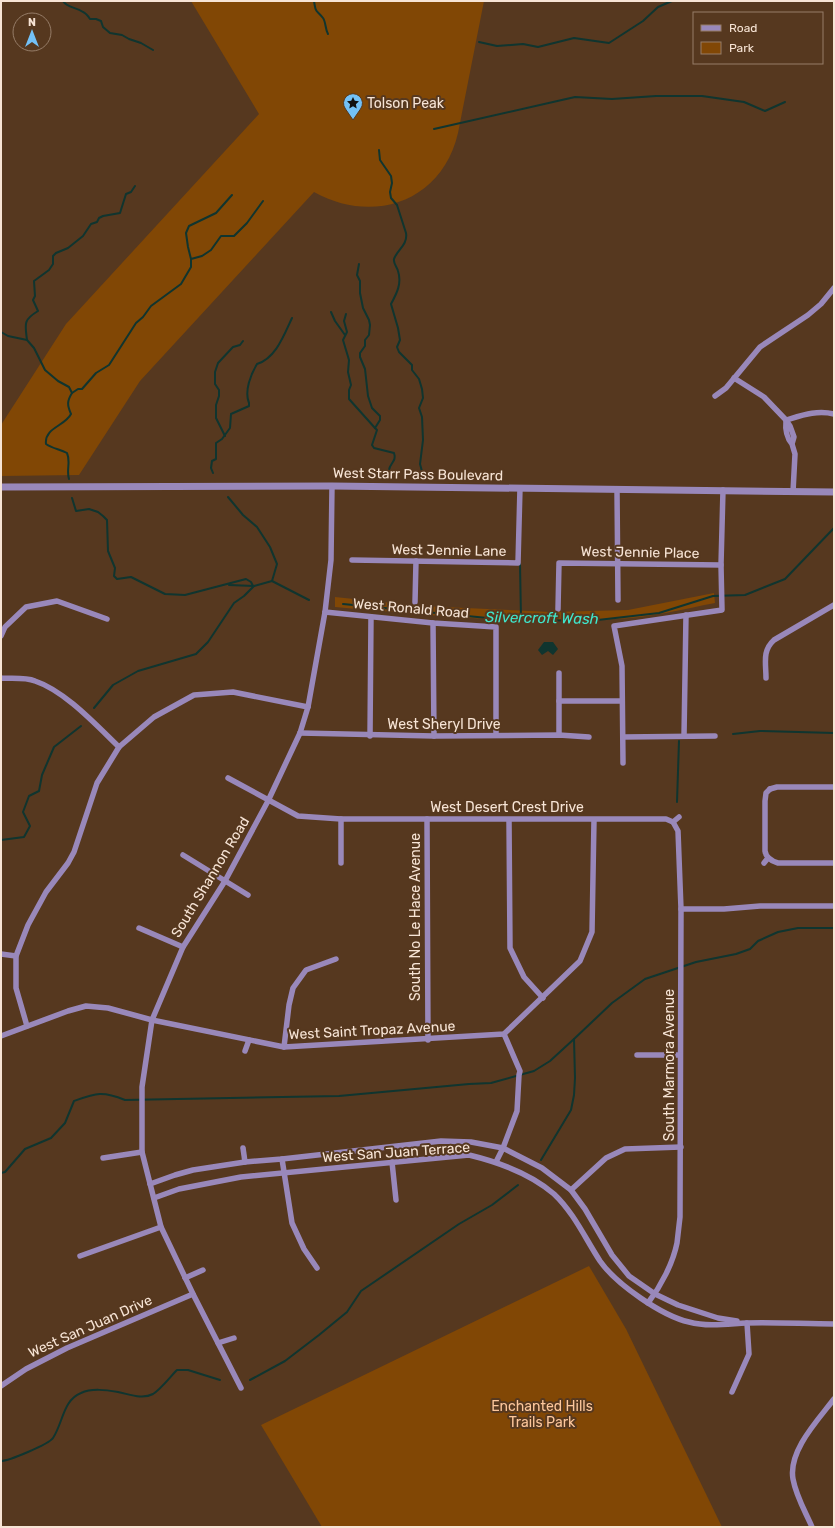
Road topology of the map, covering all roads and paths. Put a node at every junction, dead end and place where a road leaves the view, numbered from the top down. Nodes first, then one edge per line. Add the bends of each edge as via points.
1 (834, 288) edge
2 (734, 378) junction
3 (715, 396) dead end
4 (834, 414) edge
5 (786, 420) junction
6 (332, 486) junction
7 (1, 487) edge
8 (520, 488) junction
9 (617, 490) junction
10 (723, 490) junction
11 (793, 492) junction
12 (834, 492) edge
13 (352, 560) dead end
14 (416, 561) junction
15 (618, 563) junction
16 (721, 565) junction
17 (618, 600) dead end
18 (415, 602) dead end
19 (834, 605) edge
20 (558, 609) dead end
21 (325, 612) junction
22 (686, 615) junction
23 (371, 617) junction
24 (107, 619) dead end
25 (433, 623) junction
26 (1, 636) edge
27 (559, 673) dead end
28 (1, 678) edge
29 (766, 678) dead end
30 (559, 701) junction
31 (621, 701) junction
32 (308, 707) junction
33 (300, 733) junction
34 (496, 735) junction
35 (559, 735) junction
36 (370, 736) junction
37 (434, 736) junction
38 (684, 736) junction
39 (715, 736) dead end
40 (589, 737) dead end
41 (623, 737) junction
42 (119, 747) junction
43 (623, 763) dead end
44 (228, 778) dead end
45 (834, 787) edge
46 (268, 801) junction
47 (679, 817) dead end
48 (341, 819) junction
49 (427, 819) junction
50 (508, 820) junction
51 (594, 820) junction
52 (673, 822) junction
53 (183, 855) dead end
54 (340, 863) dead end
55 (834, 863) edge
56 (225, 881) junction
57 (248, 895) dead end
58 (834, 906) edge
59 (681, 910) junction
60 (139, 928) dead end
61 (183, 947) junction
62 (1, 954) edge
63 (16, 956) junction
64 (336, 959) dead end
65 (543, 998) junction
66 (152, 1020) junction
67 (27, 1026) junction
68 (504, 1034) junction
69 (1, 1036) edge
70 (249, 1040) junction
71 (428, 1040) junction
72 (284, 1047) junction
73 (245, 1051) dead end
74 (637, 1055) dead end
75 (680, 1055) junction
76 (681, 1147) junction
77 (243, 1148) dead end
78 (503, 1148) junction
79 (142, 1152) junction
80 (103, 1158) dead end
81 (282, 1159) junction
82 (245, 1162) junction
83 (392, 1162) junction
84 (496, 1162) junction
85 (284, 1173) junction
86 (150, 1184) junction
87 (571, 1190) junction
88 (154, 1198) junction
89 (396, 1200) dead end
90 (161, 1227) junction
91 (80, 1256) dead end
92 (317, 1268) dead end
93 (203, 1270) dead end
94 (185, 1278) junction
95 (193, 1294) junction
96 (655, 1294) junction
97 (648, 1303) junction
98 (747, 1323) junction
99 (834, 1324) edge
100 (234, 1338) dead end
101 (218, 1343) junction
102 (1, 1386) edge
103 (241, 1388) dead end
104 (732, 1392) dead end
105 (834, 1399) edge
106 (812, 1527) edge

1 - 2 street via 808,315 760,347
2 - 3 street
2 - 5 street via 764,397
4 - 5 street via 810,413
5 - 11 street via 794,437
6 - 7 street, West Starr Pass Boulevard
6 - 8 street, West Starr Pass Boulevard
6 - 21 street, South Shannon Road via 331,560
8 - 9 street, West Starr Pass Boulevard
8 - 14 street, West Jennie Lane via 518,563
9 - 10 street, West Starr Pass Boulevard
9 - 15 street
10 - 11 street, West Starr Pass Boulevard
10 - 16 street
11 - 12 street, West Starr Pass Boulevard
13 - 14 street, West Jennie Lane
14 - 18 street
15 - 16 street, West Jennie Place
15 - 17 street
15 - 20 street, West Jennie Place via 558,563
16 - 22 street via 722,610
19 - 29 street via 766,644
21 - 23 street, West Ronald Road
21 - 32 street, South Shannon Road
22 - 31 street via 614,626 622,666
22 - 38 street
23 - 25 street, West Ronald Road
23 - 36 street
24 - 26 street via 57,601 26,607 5,627
25 - 34 street, West Ronald Road via 496,627
25 - 37 street
27 - 30 street
28 - 42 street via 34,680 53,690 82,711
30 - 31 street
30 - 35 street
31 - 41 street
32 - 33 street, South Shannon Road
32 - 42 street via 234,692 194,695 154,717
33 - 36 street, West Sheryl Drive
33 - 46 street, South Shannon Road
34 - 35 street, West Sheryl Drive
34 - 37 street, West Sheryl Drive
35 - 40 street, West Sheryl Drive
36 - 37 street, West Sheryl Drive
38 - 39 street
38 - 41 street
41 - 43 street
42 - 63 street via 97,783 74,852 46,892 28,925
44 - 46 street, West Desert Crest Drive
45 - 55 street via 768,787 765,801 766,860 778,863
46 - 48 street, West Desert Crest Drive via 298,816
46 - 56 street, South Shannon Road
47 - 52 street
48 - 49 street, West Desert Crest Drive
48 - 54 street
49 - 50 street, West Desert Crest Drive
49 - 71 street, South No Le Hace Avenue
50 - 51 street, West Desert Crest Drive
50 - 65 street via 510,948 524,977
51 - 52 street, West Desert Crest Drive via 666,819
51 - 65 street via 592,932 580,962
52 - 59 street, South Marmora Avenue via 678,831
53 - 56 street
56 - 57 street
56 - 61 street, South Shannon Road
58 - 59 street
59 - 75 street, South Marmora Avenue
60 - 61 street
61 - 66 street, South Shannon Road
62 - 63 street
63 - 67 street via 16,988
64 - 72 street via 306,970 293,988
65 - 68 street
66 - 67 street, West Saint Tropaz Avenue via 108,1008 86,1006
66 - 70 street, West Saint Tropaz Avenue
66 - 79 street, South Shannon Road via 142,1087
67 - 69 street, West Saint Tropaz Avenue
68 - 71 street, West Saint Tropaz Avenue
68 - 78 street via 520,1071 517,1111
70 - 72 street, West Saint Tropaz Avenue
70 - 73 street
71 - 72 street, West Saint Tropaz Avenue
74 - 75 street
75 - 76 street, South Marmora Avenue
76 - 87 street via 624,1149 606,1158
76 - 96 street, South Marmora Avenue via 677,1243
77 - 82 street
78 - 81 street, West San Juan Terrace via 471,1142 442,1141
78 - 84 street
78 - 87 street, West San Juan Terrace via 542,1168
79 - 80 street
79 - 86 street, South Shannon Road
81 - 82 street, West San Juan Terrace
81 - 85 street
82 - 86 street, West San Juan Terrace via 193,1170
83 - 84 street, West San Juan Terrace via 469,1155
83 - 85 street, West San Juan Terrace
83 - 89 street
84 - 97 street, West San Juan Terrace via 534,1179 564,1204 601,1262 626,1287
85 - 88 street, West San Juan Terrace via 196,1185
85 - 92 street via 292,1223 304,1249
86 - 88 street, South Shannon Road
87 - 96 street, West San Juan Terrace via 585,1208 612,1255 629,1276
88 - 90 street, South Shannon Road
90 - 91 street
90 - 94 street, South Shannon Road
93 - 94 street
94 - 95 street, South Shannon Road
95 - 101 street, South Shannon Road
95 - 102 street, West San Juan Drive via 67,1348 26,1369
96 - 97 street, South Marmora Avenue
96 - 98 street, West San Juan Terrace via 694,1311
97 - 98 street, West San Juan Terrace via 689,1322 717,1325
98 - 99 street, West San Juan Terrace
98 - 104 street via 749,1354
100 - 101 street
101 - 103 street, South Shannon Road
105 - 106 street via 794,1456 792,1477

